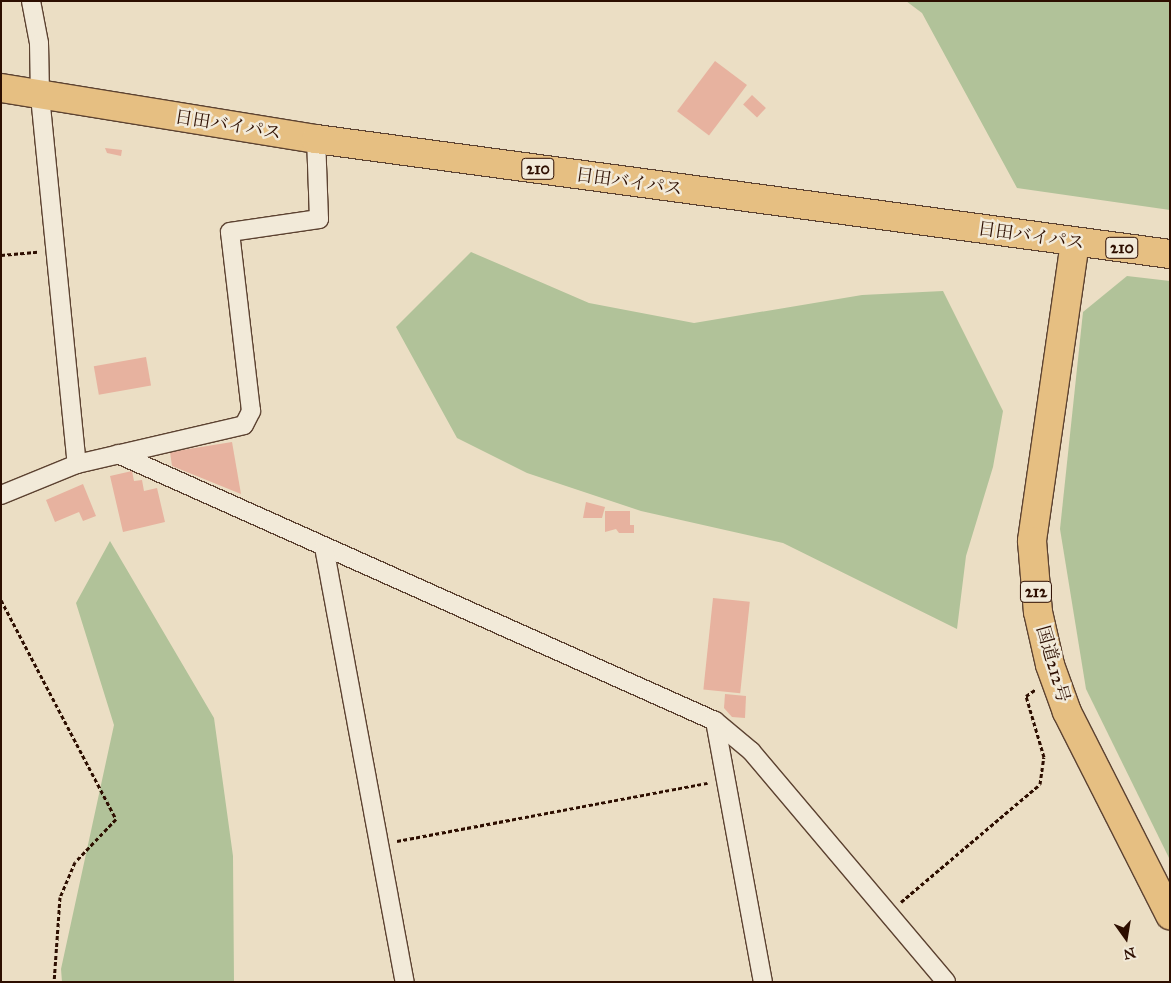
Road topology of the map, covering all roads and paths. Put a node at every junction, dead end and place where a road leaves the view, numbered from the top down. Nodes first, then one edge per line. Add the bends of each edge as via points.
1 (31, 1) edge
2 (1, 88) edge
3 (40, 96) junction
4 (316, 139) junction
5 (1075, 242) junction
6 (56, 251) junction
7 (1170, 254) edge
8 (1, 255) edge
9 (118, 454) junction
10 (77, 464) junction
11 (1, 495) edge
12 (324, 547) junction
13 (1, 600) edge
14 (1035, 689) dead end
15 (715, 721) junction
16 (726, 780) junction
17 (379, 844) junction
18 (888, 913) junction
19 (1170, 915) edge
20 (54, 982) edge
21 (405, 982) edge
22 (763, 982) edge
23 (946, 982) edge

1 - 3 street via 39,43
2 - 3 highway, 日田バイパス / 210
3 - 4 highway, 日田バイパス / 210
3 - 6 street
4 - 5 highway, 日田バイパス / 210
4 - 9 street via 319,220 230,232 251,411 244,426
5 - 7 highway, 日田バイパス / 210
5 - 19 highway, 国道212号 / 212 via 1032,542 1038,612 1050,665 1067,712
6 - 8 path
6 - 10 street
9 - 10 street
9 - 12 street
10 - 11 street
12 - 15 street
12 - 17 street
13 - 20 path via 116,819 75,862 60,897
14 - 18 path via 1026,696 1044,757 1040,784
15 - 16 street
15 - 18 street via 751,751
16 - 17 path
16 - 22 street
17 - 21 street
18 - 23 street

